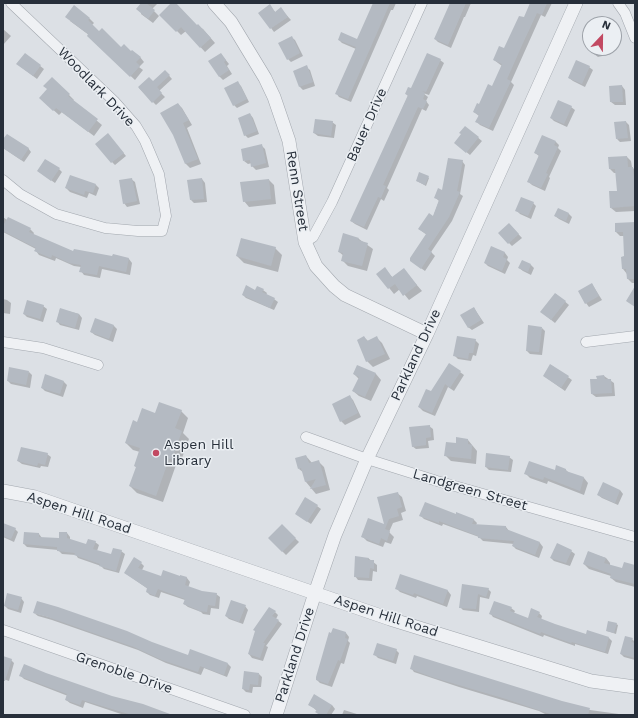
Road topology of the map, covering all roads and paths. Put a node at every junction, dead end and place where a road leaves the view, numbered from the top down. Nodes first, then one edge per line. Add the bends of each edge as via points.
1 (11, 3) edge
2 (214, 3) edge
3 (422, 3) edge
4 (576, 3) edge
5 (618, 3) edge
6 (635, 38) edge
7 (3, 180) edge
8 (305, 242) junction
9 (427, 334) junction
10 (635, 336) edge
11 (3, 342) edge
12 (586, 342) dead end
13 (98, 365) dead end
14 (306, 437) dead end
15 (367, 459) junction
16 (3, 491) edge
17 (635, 537) edge
18 (315, 593) junction
19 (3, 630) edge
20 (635, 687) edge
21 (245, 715) edge
22 (276, 715) edge

1 - 7 street, Woodlark Drive via 114,101 146,141 159,174 166,216 162,231 105,228 56,214 20,194
2 - 8 street, Renn Street via 231,22 274,97 289,141
3 - 8 street, Bauer Drive via 332,202 313,237
4 - 9 street, Parkland Drive
5 - 6 street
8 - 9 street, Renn Street via 316,266 345,295
9 - 15 street, Parkland Drive
10 - 12 street
11 - 13 street via 43,348
14 - 15 street, Landgreen Street
15 - 17 street, Landgreen Street
15 - 18 street, Parkland Drive via 335,535
16 - 18 street, Aspen Hill Road via 35,497
18 - 20 street, Aspen Hill Road via 591,681
18 - 22 street, Parkland Drive
19 - 21 street, Grenoble Drive

